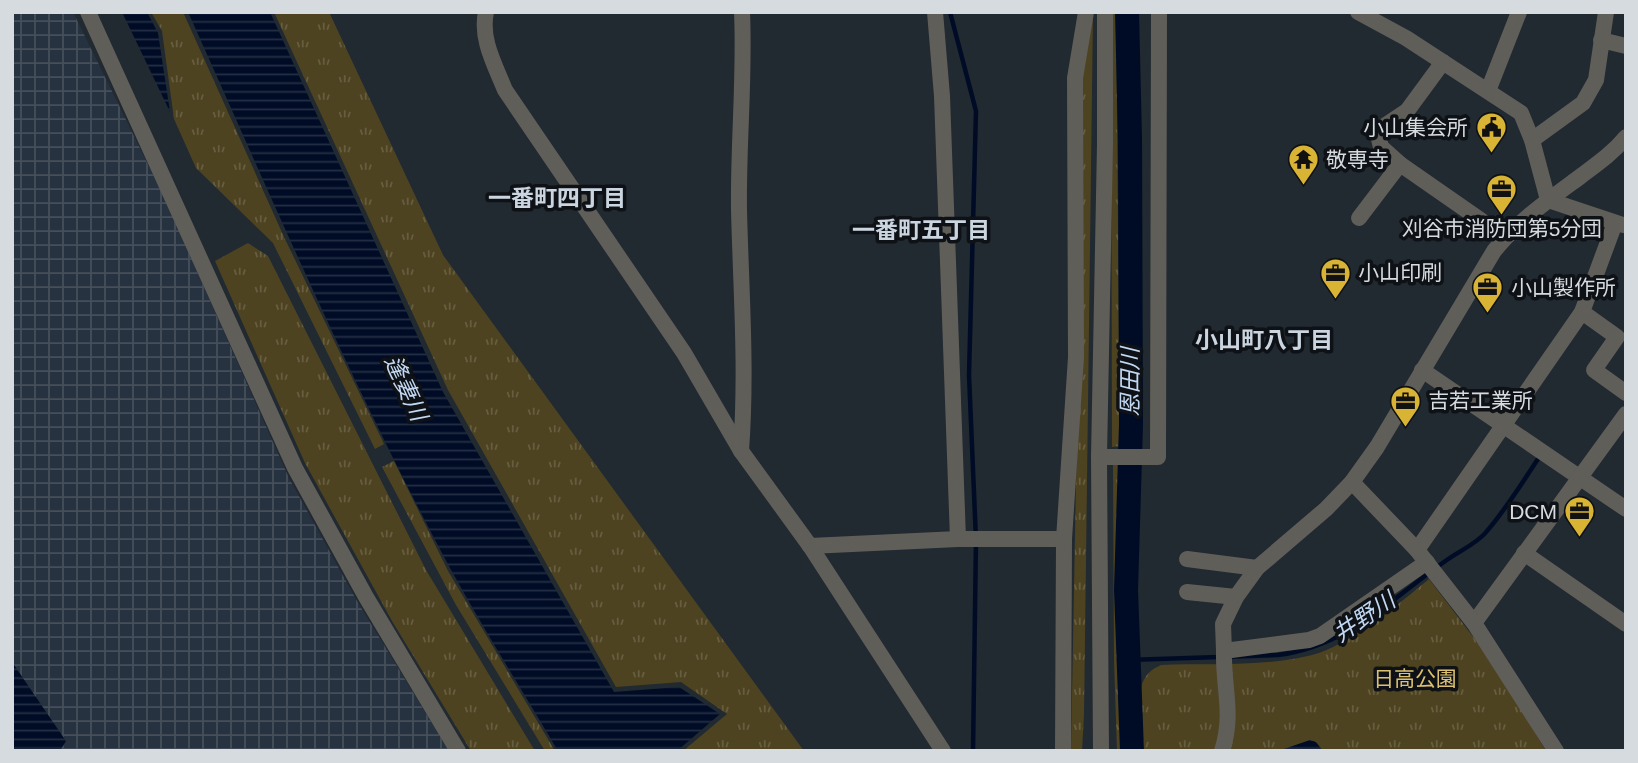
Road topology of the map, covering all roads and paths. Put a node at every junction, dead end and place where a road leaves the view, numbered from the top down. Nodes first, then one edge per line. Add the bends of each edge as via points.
1 (88, 12) edge
2 (486, 12) edge
3 (742, 12) edge
4 (935, 12) edge
5 (1086, 12) edge
6 (1105, 12) edge
7 (1158, 12) edge
8 (1358, 12) edge
9 (1519, 12) edge
10 (1606, 12) edge
11 (1601, 40) junction
12 (1626, 46) edge
13 (1443, 62) junction
14 (1488, 91) junction
15 (1626, 136) edge
16 (1532, 140) junction
17 (1400, 164) junction
18 (1548, 200) junction
19 (1359, 218) dead end
20 (1621, 224) edge
21 (1506, 237) junction
22 (1582, 312) junction
23 (1422, 370) junction
24 (1626, 393) edge
25 (1626, 414) edge
26 (1504, 426) junction
27 (741, 450) junction
28 (1099, 457) junction
29 (1580, 477) junction
30 (1352, 482) junction
31 (1626, 509) edge
32 (962, 539) junction
33 (1063, 539) junction
34 (810, 546) junction
35 (1524, 553) junction
36 (1187, 559) dead end
37 (1427, 563) junction
38 (1258, 568) junction
39 (1187, 592) dead end
40 (1236, 597) junction
41 (1474, 623) junction
42 (1626, 624) edge
43 (1224, 656) junction
44 (458, 751) edge
45 (943, 751) edge
46 (1063, 751) edge
47 (1101, 751) edge
48 (1222, 751) edge
49 (1556, 751) edge

1 - 44 street via 295,468
2 - 27 street via 486,44 505,90 684,353
3 - 27 street via 739,208 745,399
4 - 32 street
5 - 33 street via 1075,78 1076,356
6 - 28 street
7 - 28 street via 1158,457
8 - 13 street
9 - 14 street
10 - 11 street
11 - 12 street
11 - 16 street via 1596,80 1583,103
13 - 14 street
13 - 17 street via 1407,110 1378,135 1381,147
14 - 16 street via 1521,113
15 - 18 street via 1616,149
16 - 18 street
17 - 19 street
17 - 21 street
18 - 20 street
18 - 21 street
20 - 22 street
21 - 23 street
22 - 24 street via 1617,337 1594,370
22 - 26 street
23 - 26 street
23 - 30 street
25 - 29 street
26 - 29 street
26 - 37 street
27 - 34 street
28 - 47 street
29 - 31 street
29 - 35 street
30 - 37 street
30 - 38 street
32 - 33 street
32 - 34 street
33 - 46 street
34 - 45 street
35 - 41 street
35 - 42 street
36 - 38 street
37 - 41 street
37 - 43 street via 1320,636
38 - 40 street
39 - 40 street
40 - 43 street via 1223,624
41 - 49 street
43 - 48 street via 1229,710

